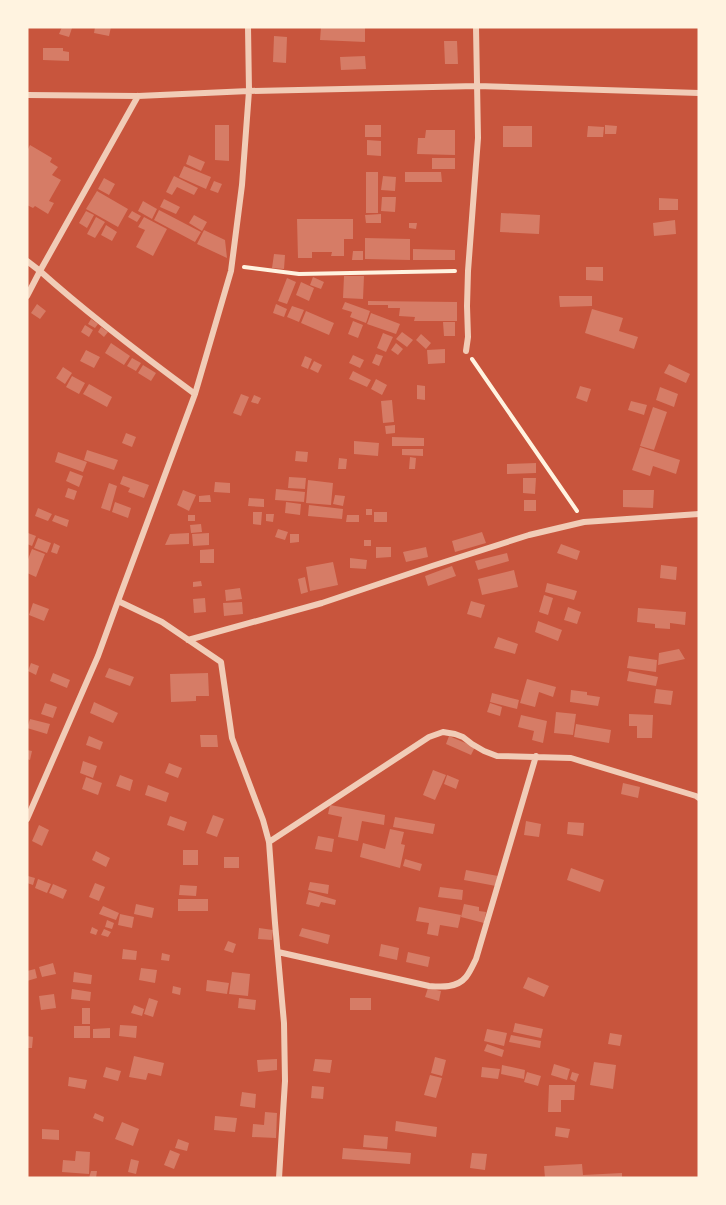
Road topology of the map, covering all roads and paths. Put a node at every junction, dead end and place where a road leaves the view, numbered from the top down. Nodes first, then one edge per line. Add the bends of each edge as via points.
1 (248, 27) edge
2 (476, 27) edge
3 (477, 86) junction
4 (249, 91) junction
5 (699, 93) edge
6 (27, 95) edge
7 (138, 96) junction
8 (27, 261) edge
9 (232, 265) junction
10 (40, 271) junction
11 (468, 271) junction
12 (27, 296) edge
13 (466, 351) joint
14 (195, 394) junction
15 (699, 514) edge
16 (584, 522) junction
17 (118, 602) junction
18 (188, 640) junction
19 (536, 756) junction
20 (699, 798) edge
21 (27, 819) edge
22 (269, 842) junction
23 (278, 952) junction
24 (279, 1178) edge

1 - 4 street
2 - 3 street
3 - 4 street
3 - 5 street
3 - 11 street via 478,138
4 - 7 street
4 - 9 street
6 - 7 street
7 - 10 street
8 - 10 street
9 - 11 path via 299,274
9 - 14 street
10 - 12 street
10 - 14 street
11 - 13 street
13 - 16 path
14 - 17 street
15 - 16 street
16 - 18 street via 529,535 322,603
17 - 18 street via 162,622
17 - 21 street
18 - 22 street via 221,662 232,738
19 - 20 street via 571,758
19 - 22 street via 497,756 463,737 443,732 429,737
19 - 23 street via 476,959 466,978 454,985 429,986
22 - 23 street
23 - 24 street via 285,1081

